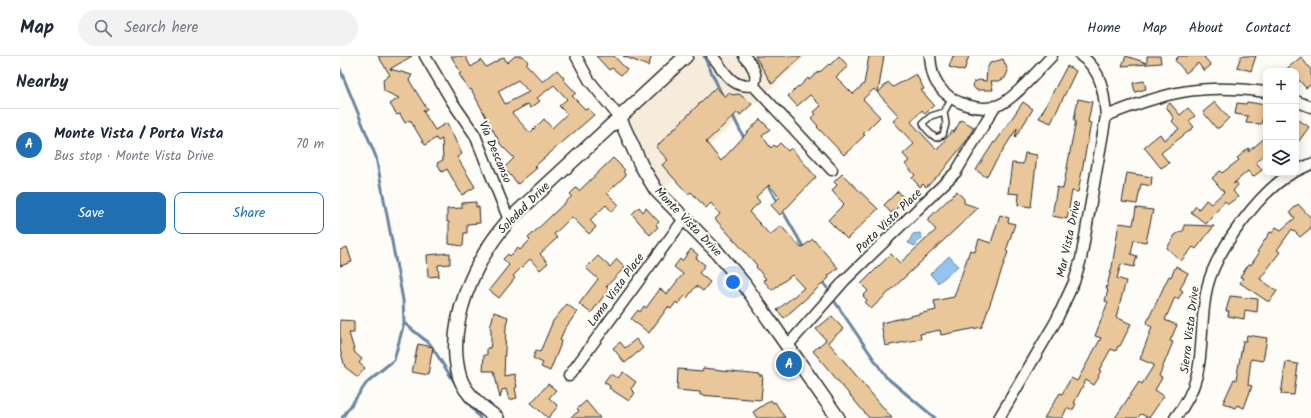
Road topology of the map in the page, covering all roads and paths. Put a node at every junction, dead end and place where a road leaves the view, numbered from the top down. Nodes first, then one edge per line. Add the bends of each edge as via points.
1 (425, 56) edge
2 (576, 56) edge
3 (686, 56) edge
4 (712, 56) edge
5 (721, 56) edge
6 (744, 56) edge
7 (930, 56) edge
8 (1052, 56) edge
9 (1081, 56) edge
10 (720, 67) junction
11 (753, 86) junction
12 (1263, 92) edge
13 (952, 98) junction
14 (1299, 102) edge
15 (995, 106) junction
16 (1311, 107) edge
17 (944, 112) junction
18 (1106, 116) junction
19 (619, 117) junction
20 (1311, 164) edge
21 (832, 170) dead end
22 (1299, 170) edge
23 (1288, 176) edge
24 (684, 219) junction
25 (510, 220) junction
26 (788, 345) junction
27 (569, 376) dead end
28 (497, 418) edge
29 (838, 418) edge
30 (999, 418) edge
31 (1175, 418) edge

1 - 25 street, Via Descanso via 475,135
2 - 19 street via 589,80
3 - 19 street, Soledad Drive
4 - 10 street
5 - 10 street
6 - 11 street via 755,74
7 - 13 street via 931,69 937,84
8 - 15 street via 1011,98
9 - 18 street, Mar Vista Drive via 1093,66 1099,76
10 - 11 street via 726,76 737,84
11 - 21 street
12 - 18 street via 1224,88 1194,89 1148,100
13 - 15 street via 972,106
13 - 17 lane
14 - 16 street
15 - 26 street, Porta Vista Place via 956,172 845,280
17 - 17 lane via 945,129 943,135 936,138 924,127 924,123 931,116
18 - 30 street, Mar Vista Drive via 1074,282 1056,321
19 - 24 street, Monte Vista Drive via 648,178
19 - 25 street, Soledad Drive
20 - 22 street
23 - 31 street, Sierra Vista Drive via 1264,195 1245,217 1211,276 1205,301 1200,367 1192,394
24 - 26 street, Monte Vista Drive via 730,266
24 - 27 street, Loma Vista Place
25 - 28 street, Soledad Drive via 488,248 474,272 462,308 457,337 460,378 472,396
26 - 29 street, Monte Vista Drive

